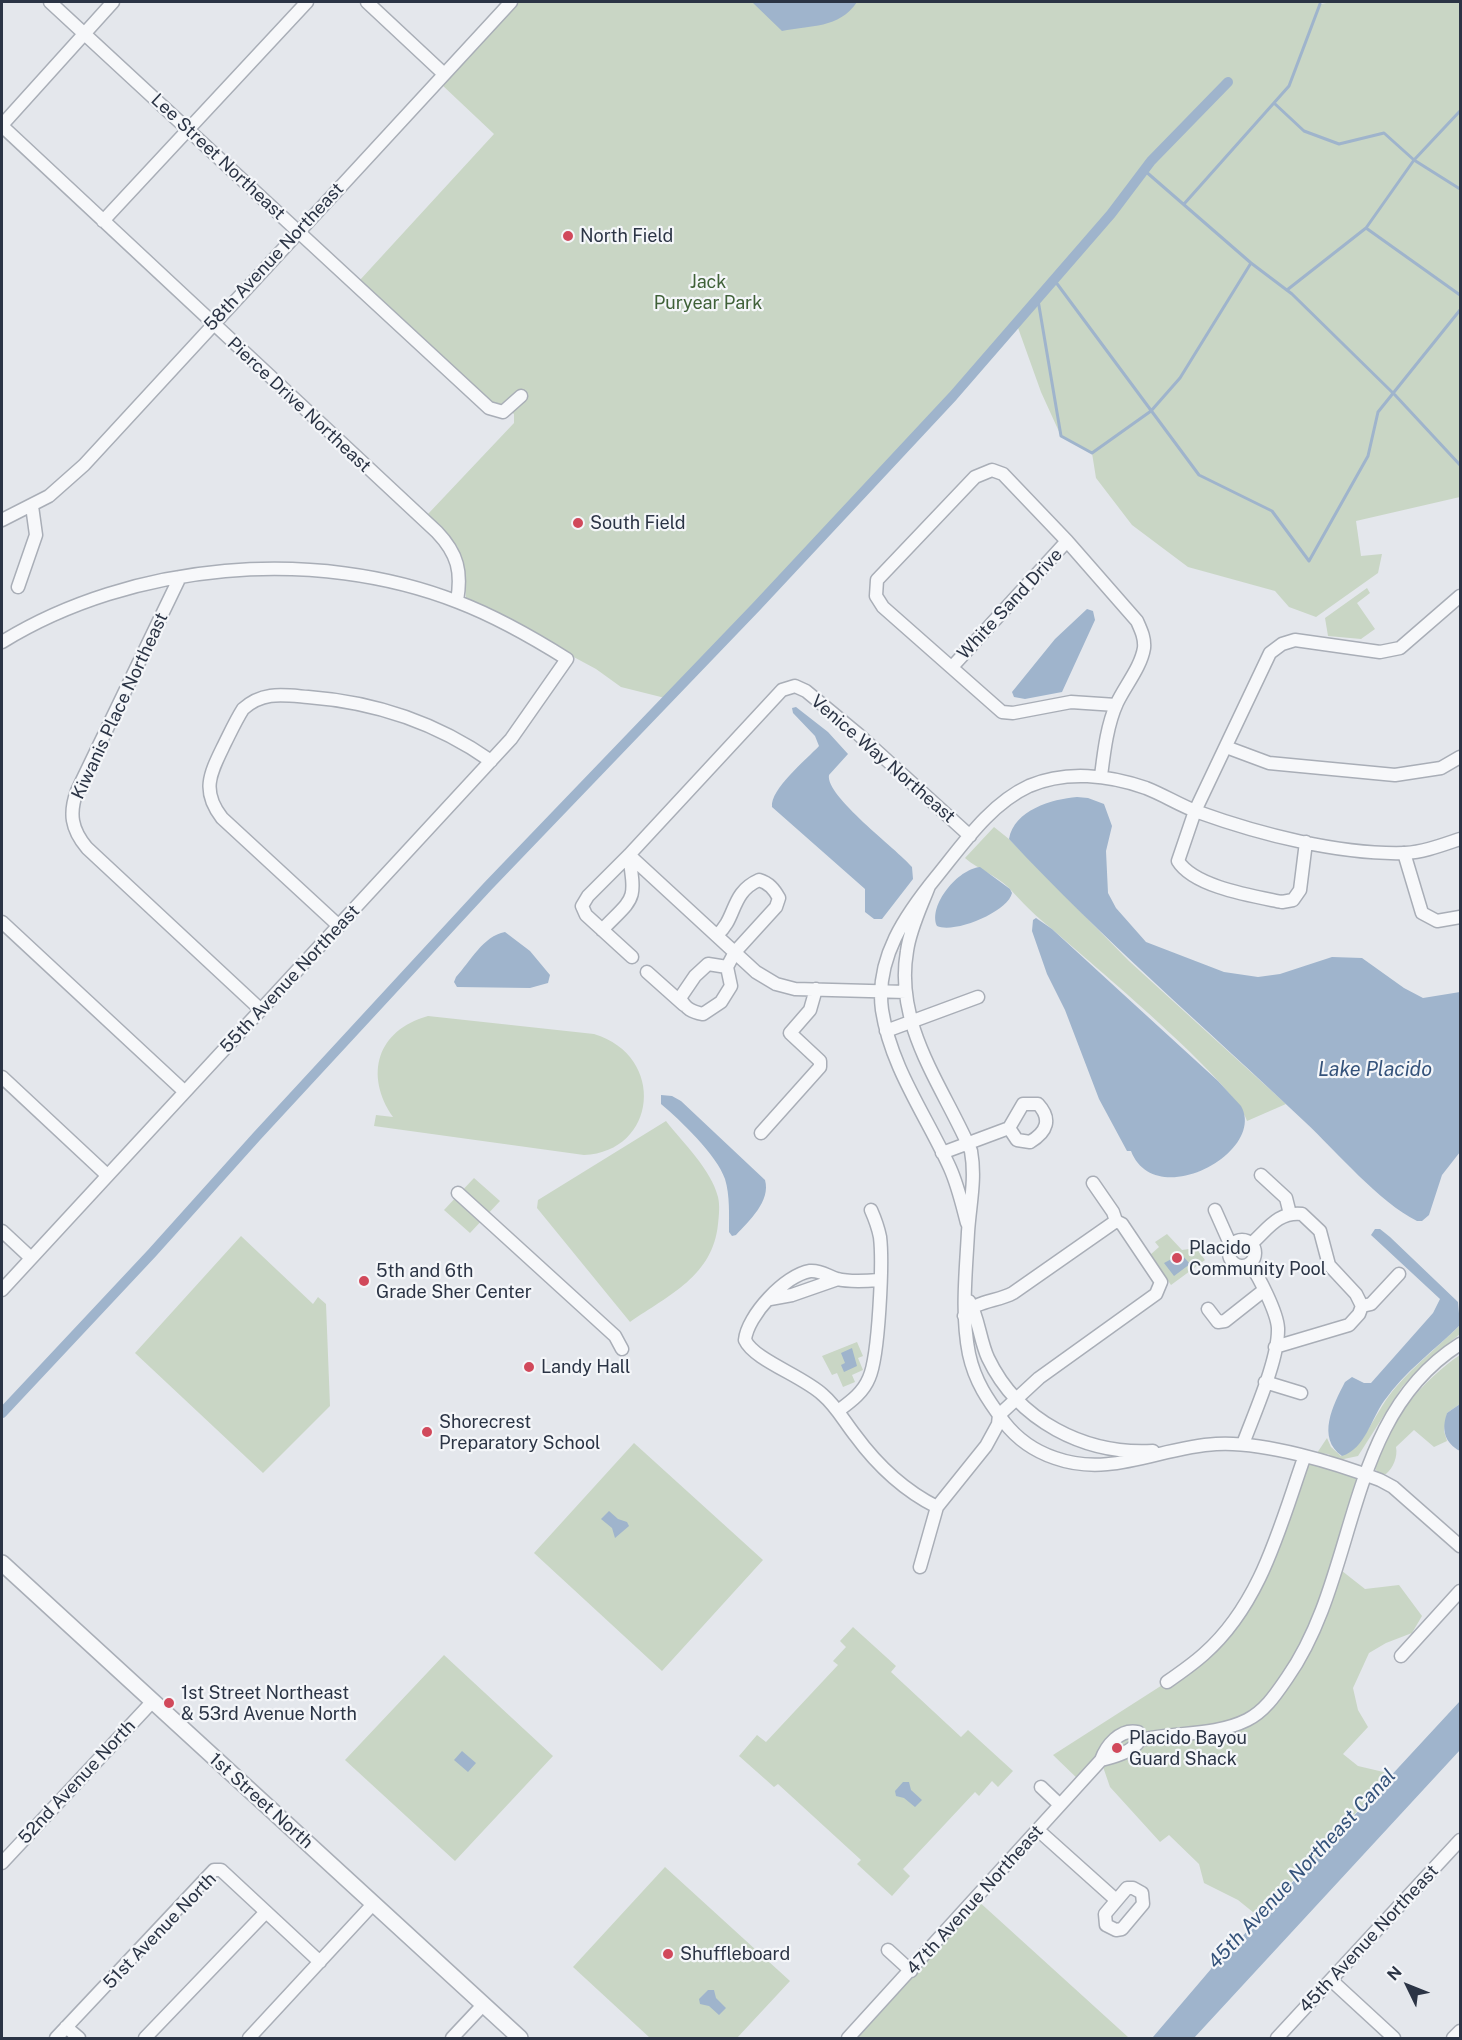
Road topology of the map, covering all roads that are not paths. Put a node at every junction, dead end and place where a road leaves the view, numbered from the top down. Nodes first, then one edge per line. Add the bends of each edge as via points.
1 (50, 2) edge
2 (113, 2) edge
3 (307, 2) edge
4 (367, 2) edge
5 (511, 2) edge
6 (84, 33) junction
7 (444, 74) junction
8 (2, 126) edge
9 (188, 129) junction
10 (103, 221) junction
11 (299, 231) junction
12 (212, 324) junction
13 (521, 396) dead end
14 (32, 506) junction
15 (2, 520) edge
16 (1067, 541) junction
17 (10, 571) dead end
18 (180, 577) junction
19 (1461, 596) edge
20 (457, 601) junction
21 (2, 642) edge
22 (952, 667) junction
23 (1116, 705) junction
24 (1226, 747) junction
25 (1461, 757) edge
26 (491, 761) junction
27 (1101, 776) junction
28 (1195, 811) junction
29 (970, 836) junction
30 (1461, 839) edge
31 (1306, 842) junction
32 (1404, 853) junction
33 (629, 855) junction
34 (929, 886) junction
35 (1461, 917) edge
36 (2, 922) edge
37 (339, 926) junction
38 (602, 930) junction
39 (717, 935) junction
40 (735, 952) junction
41 (632, 957) dead end
42 (727, 967) junction
43 (647, 972) dead end
44 (816, 989) junction
45 (881, 992) junction
46 (906, 992) junction
47 (978, 997) dead end
48 (684, 1005) junction
49 (261, 1010) junction
50 (911, 1022) junction
51 (886, 1031) junction
52 (2, 1077) edge
53 (184, 1092) junction
54 (1009, 1128) dead end
55 (761, 1133) dead end
56 (968, 1143) junction
57 (942, 1153) junction
58 (107, 1175) junction
59 (1261, 1175) dead end
60 (1093, 1184) dead end
61 (458, 1193) dead end
62 (871, 1210) dead end
63 (1215, 1210) dead end
64 (1290, 1214) junction
65 (1116, 1221) junction
66 (968, 1230) junction
67 (2, 1231) edge
68 (1251, 1244) junction
69 (1232, 1246) junction
70 (31, 1258) junction
71 (1250, 1264) junction
72 (1399, 1274) dead end
73 (838, 1279) junction
74 (879, 1280) junction
75 (2, 1290) edge
76 (1263, 1291) junction
77 (770, 1299) junction
78 (967, 1306) junction
79 (1362, 1306) junction
80 (1208, 1309) dead end
81 (1461, 1344) edge
82 (1275, 1347) junction
83 (622, 1349) dead end
84 (1265, 1382) junction
85 (1301, 1393) dead end
86 (1017, 1400) junction
87 (838, 1412) junction
88 (999, 1419) junction
89 (1243, 1444) junction
90 (1174, 1451) junction
91 (1304, 1458) junction
92 (1364, 1474) junction
93 (937, 1507) junction
94 (1461, 1546) edge
95 (2, 1563) edge
96 (920, 1567) dead end
97 (1461, 1591) edge
98 (1401, 1656) dead end
99 (1167, 1682) dead end
100 (152, 1702) junction
101 (1041, 1787) dead end
102 (1060, 1805) junction
103 (1038, 1830) junction
104 (1461, 1840) edge
105 (2, 1863) edge
106 (1115, 1899) dead end
107 (374, 1904) junction
108 (265, 1912) junction
109 (888, 1950) dead end
110 (320, 1962) junction
111 (910, 1971) junction
112 (1331, 1980) junction
113 (483, 2004) junction
114 (66, 2027) junction
115 (1461, 2031) edge
116 (56, 2038) edge
117 (78, 2038) edge
118 (145, 2038) edge
119 (249, 2038) edge
120 (452, 2038) edge
121 (520, 2038) edge
122 (848, 2038) edge
123 (1277, 2038) edge
124 (1394, 2038) edge
125 (1453, 2038) edge

1 - 6 street, Lee Street Northeast
2 - 6 street
3 - 9 street
4 - 7 street
5 - 7 street, 58th Avenue Northeast
6 - 8 street
6 - 9 street, Lee Street Northeast
7 - 11 street, 58th Avenue Northeast
8 - 10 street, Pierce Drive Northeast
9 - 10 street
9 - 11 street, Lee Street Northeast
10 - 12 street, Pierce Drive Northeast
11 - 12 street, 58th Avenue Northeast
11 - 13 street, Lee Street Northeast via 489,408 503,412
12 - 14 street, 58th Avenue Northeast via 84,465
12 - 20 street, Pierce Drive Northeast via 447,542 458,563
14 - 15 street, 58th Avenue Northeast
14 - 17 street via 36,535 20,582
16 - 22 street, White Sand Drive
16 - 22 street via 1003,474 984,472 877,580 874,588 883,606
16 - 23 street via 1137,621 1143,634 1140,659
18 - 20 street via 233,570 323,570 386,581
18 - 21 street via 95,598
18 - 49 street, Kiwanis Place Northeast via 77,791 72,824 87,848
19 - 24 street via 1400,648 1380,652 1295,640 1282,644 1270,653
20 - 26 street, 55th Avenue Northeast via 524,632 567,659 521,727
22 - 23 street via 1002,712 1071,702
23 - 27 street
24 - 25 street via 1269,763 1395,775 1441,768
24 - 28 street
26 - 37 street, 55th Avenue Northeast
26 - 37 street via 446,734 386,710 348,701 269,695 243,709 214,767 209,789 216,810
27 - 28 street via 1145,788
27 - 29 street via 1073,776 1029,786 1009,798
28 - 31 street
28 - 31 street via 1178,861 1184,871 1240,894 1282,902 1293,900 1300,890
29 - 33 street, Venice Way Northeast via 858,734 795,686 782,690
29 - 34 street
30 - 32 street via 1433,849
31 - 32 street
32 - 35 street via 1422,913 1437,921
33 - 38 street via 634,894
33 - 38 street via 582,906
33 - 39 street
34 - 45 street via 900,926
34 - 46 street via 907,951
36 - 53 street
37 - 49 street, 55th Avenue Northeast
38 - 41 street
39 - 40 street
39 - 40 street via 726,927 743,891 759,880 766,882 779,898 776,907
40 - 42 street
40 - 44 street via 776,984
42 - 48 street via 708,964 694,976 680,998
42 - 48 street via 731,986 711,1011 693,1012
43 - 48 street
44 - 45 street
44 - 55 street via 810,1010 790,1033 820,1061 820,1067
45 - 46 street
45 - 51 street
46 - 50 street
47 - 50 street
49 - 53 street, 55th Avenue Northeast
50 - 51 street
50 - 56 street via 915,1039
51 - 57 street via 896,1062
52 - 58 street
53 - 58 street, 55th Avenue Northeast
54 - 56 street
56 - 57 street
56 - 66 street via 974,1171
57 - 66 street via 960,1194
58 - 70 street, 55th Avenue Northeast
59 - 64 street via 1286,1198
60 - 65 street
61 - 83 street via 615,1336
62 - 74 street via 880,1236
63 - 69 street
64 - 68 street via 1278,1218
64 - 79 street via 1302,1214 1320,1231 1329,1265
65 - 78 street via 1013,1293
65 - 86 street via 1156,1272 1161,1282 1159,1291 1039,1378
66 - 78 street
67 - 70 street
68 - 69 street via 1243,1240
68 - 71 street via 1255,1254
69 - 71 street via 1229,1254 1233,1263
70 - 75 street, 55th Avenue Northeast
71 - 76 street
72 - 79 street via 1371,1304
73 - 74 street
73 - 77 street
73 - 77 street via 820,1271 802,1274 786,1282
74 - 87 street via 873,1368 861,1390
76 - 80 street via 1225,1321 1218,1322
76 - 82 street via 1278,1326
77 - 87 street via 750,1321 745,1340 748,1347 806,1381
78 - 86 street via 989,1361
78 - 88 street via 975,1378
79 - 82 street via 1354,1320 1340,1329
81 - 92 street, 47th Avenue Northeast via 1431,1367 1405,1396 1379,1438
82 - 84 street
84 - 85 street
84 - 89 street
86 - 88 street
86 - 90 street via 1050,1426 1087,1444 1125,1451
87 - 93 street via 890,1476
88 - 90 street via 1025,1444 1074,1464 1110,1465
88 - 93 street via 986,1446
89 - 90 street
89 - 91 street
91 - 92 street
91 - 99 street via 1260,1579 1242,1611 1204,1654
92 - 94 street via 1394,1487
92 - 102 street, 47th Avenue Northeast via 1319,1620 1299,1661 1263,1710 1229,1726 1140,1740 1127,1751 1101,1760
93 - 96 street
95 - 100 street, 1st Street North
97 - 98 street
100 - 105 street, 52nd Avenue North
100 - 107 street, 1st Street North
101 - 102 street
102 - 103 street, 47th Avenue Northeast
103 - 106 street
103 - 111 street, 47th Avenue Northeast
104 - 112 street, 45th Avenue Northeast
107 - 110 street
107 - 113 street, 1st Street North
108 - 110 street, 51st Avenue North
108 - 114 street, 51st Avenue North via 221,1870 214,1870
108 - 118 street
109 - 111 street
110 - 119 street
111 - 122 street, 47th Avenue Northeast
112 - 123 street, 45th Avenue Northeast
112 - 124 street
113 - 120 street
113 - 121 street, 1st Street North
114 - 116 street, 51st Avenue North
114 - 117 street
115 - 125 street

